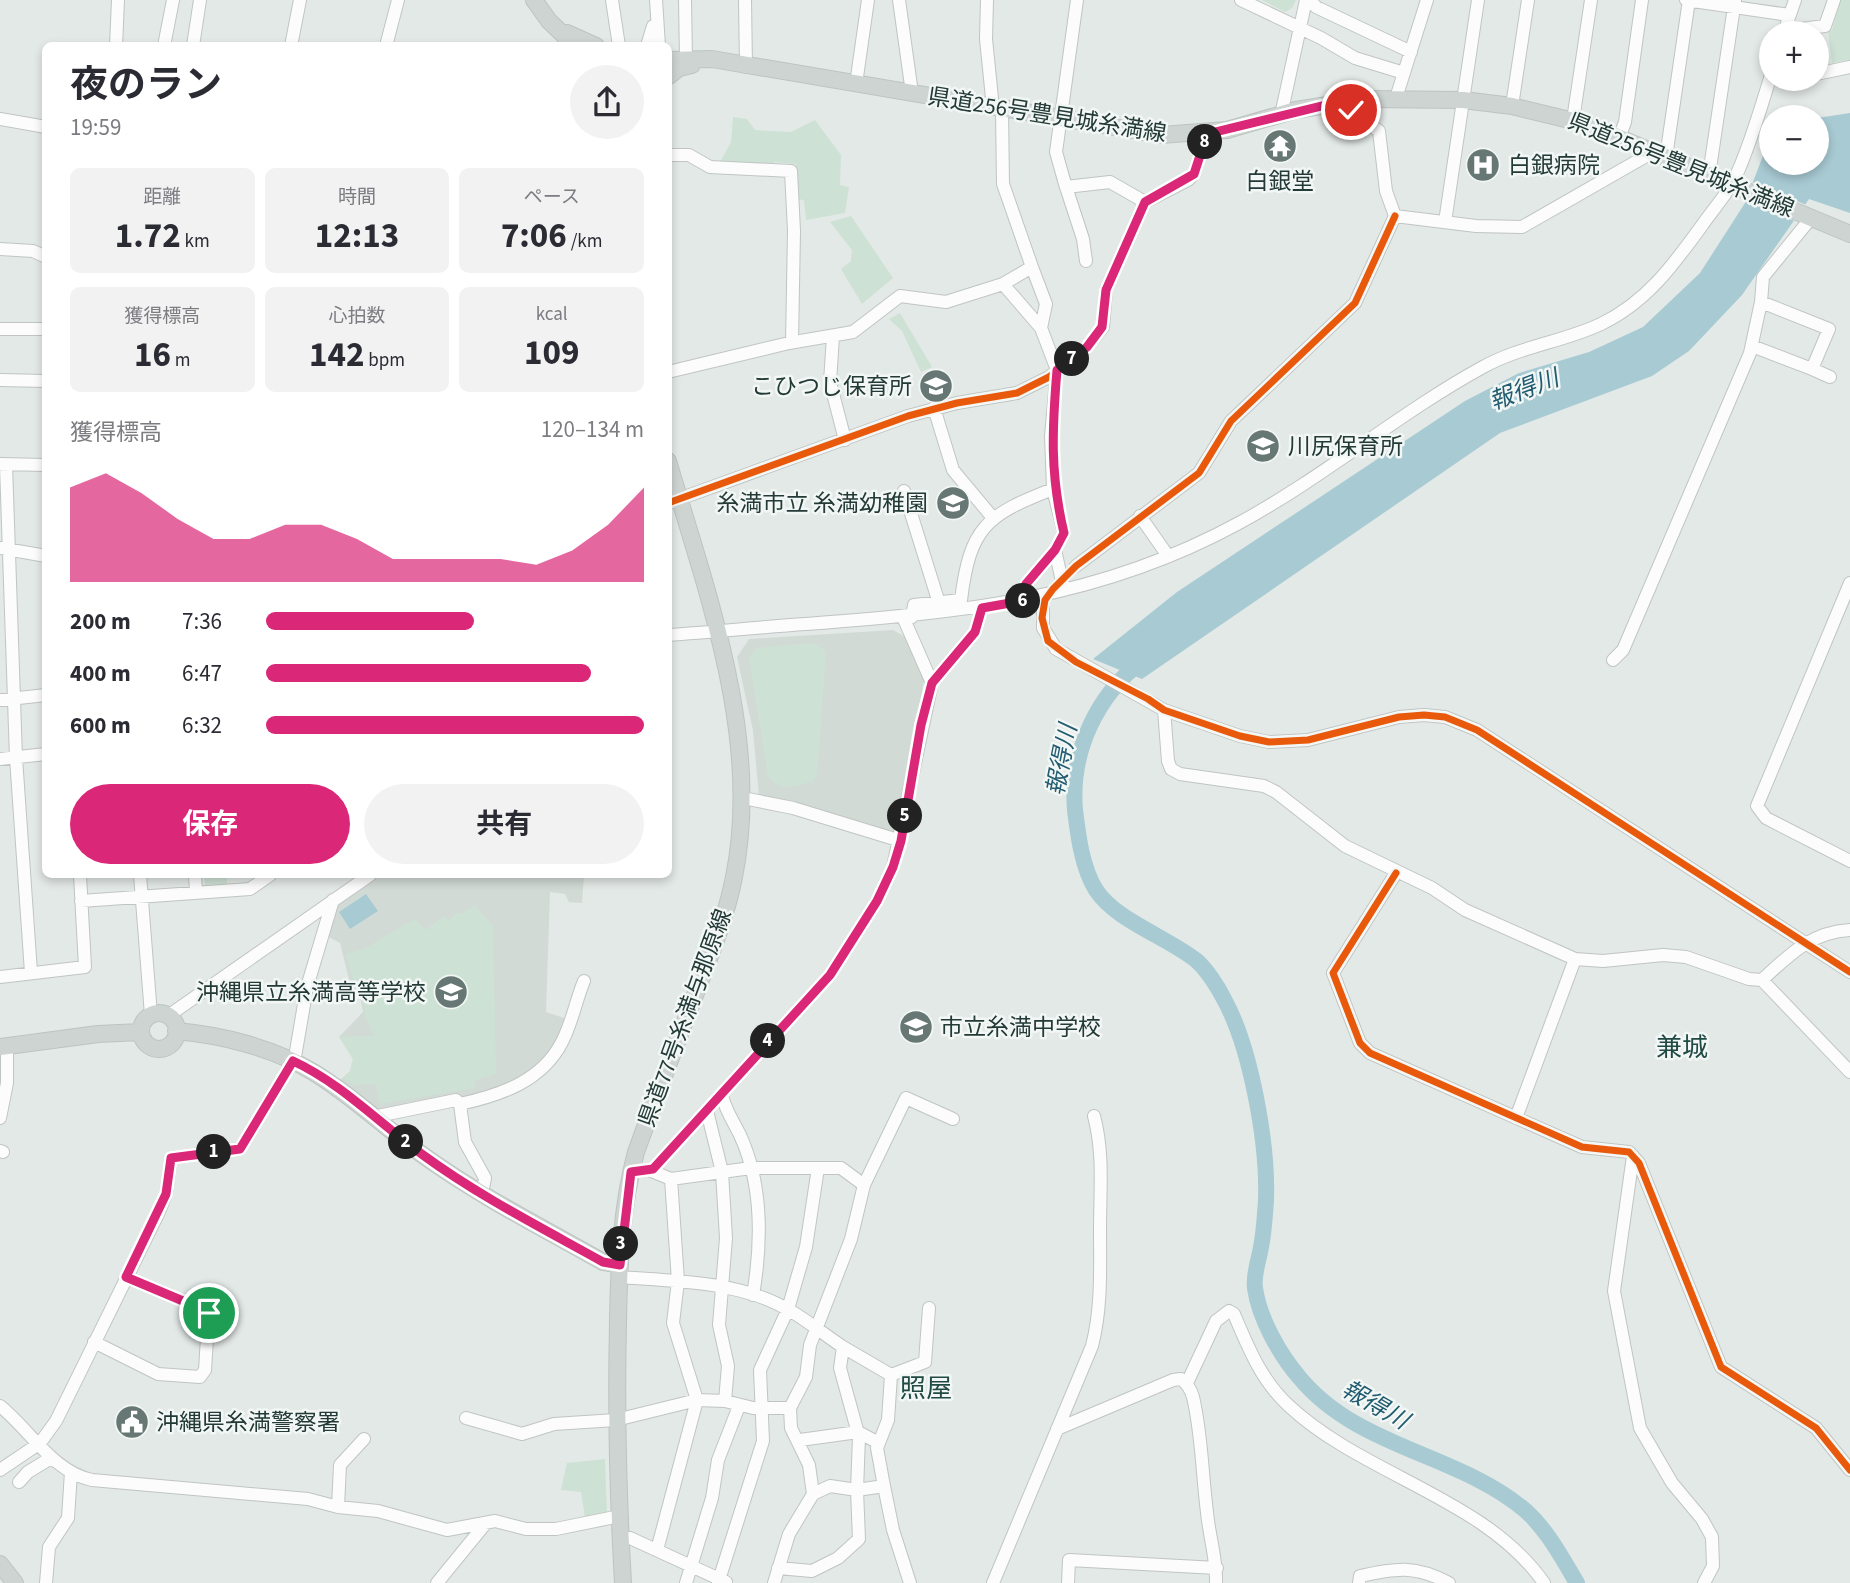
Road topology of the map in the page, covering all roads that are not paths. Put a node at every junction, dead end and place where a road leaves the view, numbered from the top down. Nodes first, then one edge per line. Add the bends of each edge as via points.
1 (118, 0) edge
2 (173, 0) edge
3 (200, 0) edge
4 (300, 0) edge
5 (398, 0) edge
6 (534, 0) edge
7 (612, 0) edge
8 (685, 0) edge
9 (746, 0) edge
10 (868, 0) edge
11 (899, 0) edge
12 (987, 0) edge
13 (1077, 0) edge
14 (1241, 0) edge
15 (1308, 0) edge
16 (1427, 0) edge
17 (1478, 0) edge
18 (1528, 0) edge
19 (1591, 0) edge
20 (1642, 0) edge
21 (1688, 0) edge
22 (1795, 0) edge
23 (1834, 0) edge
24 (656, 4) edge
25 (1735, 4) edge
26 (1776, 21) edge
27 (1787, 21) edge
28 (1827, 21) edge
29 (1298, 27) junction
30 (558, 29) junction
31 (117, 42) edge
32 (165, 42) edge
33 (194, 42) edge
34 (292, 42) edge
35 (387, 42) edge
36 (571, 42) edge
37 (587, 42) edge
38 (618, 42) edge
39 (648, 42) edge
40 (659, 42) edge
41 (1411, 52) junction
42 (686, 60) junction
43 (672, 62) edge
44 (722, 63) junction
45 (746, 67) junction
46 (1850, 67) edge
47 (1829, 71) edge
48 (1404, 73) junction
49 (672, 75) edge
50 (856, 84) junction
51 (1766, 91) edge
52 (912, 93) junction
53 (1396, 99) junction
54 (1462, 100) junction
55 (1338, 102) junction
56 (1512, 106) junction
57 (998, 109) junction
58 (1281, 115) junction
59 (0, 119) edge
60 (1060, 120) junction
61 (1573, 120) junction
62 (42, 126) edge
63 (1207, 134) junction
64 (1619, 138) junction
65 (672, 155) edge
66 (1660, 155) junction
67 (1709, 175) junction
68 (1066, 187) junction
69 (1738, 187) junction
70 (1145, 202) junction
71 (1395, 216) junction
72 (1808, 216) junction
73 (1445, 222) junction
74 (1850, 234) edge
75 (0, 249) edge
76 (42, 255) edge
77 (1086, 261) dead end
78 (1032, 267) junction
79 (1003, 284) junction
80 (1761, 302) junction
81 (1041, 328) junction
82 (0, 329) edge
83 (42, 329) edge
84 (832, 336) junction
85 (792, 342) junction
86 (1752, 346) junction
87 (1812, 369) junction
88 (1057, 370) junction
89 (672, 371) edge
90 (1830, 377) dead end
91 (0, 380) edge
92 (42, 381) edge
93 (934, 408) junction
94 (845, 440) junction
95 (3, 464) edge
96 (42, 465) edge
97 (1053, 489) junction
98 (904, 491) dead end
99 (674, 501) edge
100 (1140, 516) junction
101 (993, 518) junction
102 (4, 548) edge
103 (1055, 550) junction
104 (42, 555) edge
105 (1168, 556) junction
106 (1076, 566) dead end
107 (1850, 583) edge
108 (1064, 590) junction
109 (1027, 600) junction
110 (939, 603) junction
111 (982, 608) junction
112 (1043, 608) dead end
113 (907, 617) junction
114 (716, 632) junction
115 (672, 635) edge
116 (1613, 660) dead end
117 (7, 664) edge
118 (932, 683) junction
119 (42, 695) edge
120 (16, 698) junction
121 (0, 700) edge
122 (1164, 710) junction
123 (42, 755) edge
124 (16, 758) junction
125 (0, 760) edge
126 (743, 798) junction
127 (901, 841) junction
128 (1850, 861) edge
129 (1396, 873) junction
130 (79, 878) edge
131 (141, 878) edge
132 (195, 878) edge
133 (266, 878) edge
134 (366, 878) edge
135 (196, 892) junction
136 (142, 896) junction
137 (82, 901) junction
138 (333, 901) junction
139 (1850, 930) edge
140 (1802, 943) junction
141 (1574, 959) junction
142 (32, 972) junction
143 (1850, 972) edge
144 (0, 977) edge
145 (1762, 980) junction
146 (584, 981) dead end
147 (151, 1015) junction
148 (168, 1016) junction
149 (176, 1031) junction
150 (141, 1032) junction
151 (3, 1046) edge
152 (293, 1061) junction
153 (1850, 1072) edge
154 (722, 1096) junction
155 (460, 1104) junction
156 (707, 1111) junction
157 (1094, 1116) dead end
158 (373, 1117) junction
159 (1, 1118) edge
160 (1516, 1118) junction
161 (953, 1119) dead end
162 (1633, 1156) junction
163 (751, 1168) junction
164 (818, 1168) junction
165 (649, 1170) junction
166 (631, 1172) junction
167 (722, 1172) junction
168 (671, 1180) junction
169 (864, 1185) junction
170 (482, 1194) junction
171 (619, 1271) junction
172 (126, 1277) junction
173 (678, 1281) junction
174 (722, 1289) junction
175 (753, 1295) junction
176 (929, 1308) dead end
177 (788, 1309) junction
178 (818, 1330) junction
179 (94, 1342) junction
180 (844, 1347) junction
181 (891, 1375) junction
182 (1187, 1383) junction
183 (696, 1400) junction
184 (725, 1401) junction
185 (0, 1406) edge
186 (739, 1406) junction
187 (760, 1408) junction
188 (790, 1408) junction
189 (466, 1418) dead end
190 (616, 1420) junction
191 (1057, 1429) junction
192 (858, 1432) junction
193 (364, 1438) dead end
194 (800, 1440) junction
195 (40, 1443) junction
196 (879, 1443) junction
197 (51, 1458) junction
198 (0, 1470) edge
199 (1850, 1470) edge
200 (71, 1472) junction
201 (19, 1482) dead end
202 (884, 1486) junction
203 (857, 1490) junction
204 (813, 1494) junction
205 (338, 1507) junction
206 (620, 1516) junction
207 (486, 1523) junction
208 (621, 1538) junction
209 (657, 1550) junction
210 (0, 1564) edge
211 (692, 1565) junction
212 (778, 1568) junction
213 (1217, 1569) junction
214 (722, 1581) edge
215 (15, 1583) edge
216 (47, 1583) edge
217 (438, 1583) edge
218 (624, 1583) edge
219 (686, 1583) edge
220 (774, 1583) edge
221 (910, 1583) edge
222 (917, 1583) edge
223 (993, 1583) edge
224 (1068, 1583) edge
225 (1216, 1583) edge
226 (1359, 1583) edge
227 (1449, 1583) edge
228 (1544, 1583) edge
229 (1704, 1583) edge

1 - 31 street
2 - 32 street
3 - 33 street
4 - 34 street
5 - 35 street
6 - 30 main road
7 - 38 street
8 - 42 street
9 - 45 street
10 - 50 street
11 - 52 street
12 - 57 street via 986,39
13 - 60 street
14 - 29 street
15 - 29 street
15 - 41 street
16 - 41 street
17 - 54 street
18 - 56 street
19 - 61 street
20 - 64 street
21 - 25 street
21 - 66 street
22 - 27 street
23 - 28 street
24 - 39 street
24 - 40 street
25 - 26 street
25 - 67 street
29 - 48 street via 1354,58
29 - 58 street
30 - 36 main road
30 - 37 main road
41 - 48 street
42 - 43 main road, 県道256号豊見城糸満線
42 - 44 main road, 県道256号豊見城糸満線
44 - 45 main road, 県道256号豊見城糸満線
44 - 49 main road, 県道256号豊見城糸満線 via 681,68
45 - 50 main road, 県道256号豊見城糸満線
46 - 47 street
48 - 53 street
50 - 52 main road, 県道256号豊見城糸満線
51 - 69 street
52 - 57 main road, 県道256号豊見城糸満線
53 - 54 main road, 県道256号豊見城糸満線
53 - 55 main road, 県道256号豊見城糸満線
54 - 56 main road, 県道256号豊見城糸満線
54 - 73 street
55 - 58 main road, 県道256号豊見城糸満線
55 - 71 street via 1380,131 1386,191
56 - 61 main road, 県道256号豊見城糸満線
57 - 60 main road, 県道256号豊見城糸満線
57 - 78 street via 1003,184
58 - 63 main road, 県道256号豊見城糸満線
59 - 62 street
60 - 63 main road, 県道256号豊見城糸満線 via 1161,135
60 - 68 street via 1056,152
61 - 64 main road, 県道256号豊見城糸満線
63 - 70 street via 1194,174
64 - 66 main road, 県道256号豊見城糸満線
65 - 85 street via 689,155 710,167 791,171
66 - 67 main road, 県道256号豊見城糸満線
66 - 73 street via 1522,227
67 - 69 main road, 県道256号豊見城糸満線
68 - 70 street via 1110,182
68 - 77 street
69 - 72 main road, 県道256号豊見城糸満線
69 - 105 street via 1661,279 1615,317 1485,366 1240,523
70 - 88 street via 1106,290 1102,327 1087,347
71 - 73 street
71 - 100 street via 1355,303 1231,421 1199,473
72 - 74 main road, 県道256号豊見城糸満線
72 - 80 street via 1763,277
75 - 76 street
78 - 79 street
78 - 81 street via 1046,304
79 - 81 street
79 - 84 street via 939,303 900,296 853,332
80 - 86 street
80 - 87 street via 1829,329
81 - 88 street
82 - 83 street
84 - 85 street
84 - 94 street via 830,382
85 - 89 street
86 - 87 street
86 - 116 street via 1623,650
87 - 90 street
88 - 93 street via 1017,393
88 - 97 street via 1051,436
91 - 92 street
93 - 94 street
93 - 101 street via 953,470
94 - 99 street
95 - 96 street
95 - 102 street
97 - 101 street
97 - 103 street via 1064,533
98 - 110 street
99 - 114 main road, 県道77号糸満与那原線
100 - 105 street
100 - 106 street
101 - 110 street via 971,544 961,600
102 - 104 street
102 - 117 street
103 - 108 street
103 - 109 street via 1026,584
105 - 108 street
107 - 128 street via 1757,806 1766,818
108 - 109 street
109 - 111 street
110 - 113 street via 914,605
111 - 113 street
111 - 118 street via 975,632
112 - 122 street via 1048,641 1076,662
113 - 114 street
113 - 118 street
114 - 115 street
114 - 126 main road, 県道77号糸満与那原線 via 739,732
117 - 120 street
118 - 127 street
119 - 120 street
120 - 121 street
120 - 124 street
122 - 129 street via 1171,769 1191,777 1264,786 1345,846
122 - 140 street via 1269,742 1308,740 1399,717 1445,717 1477,730
123 - 124 street
124 - 125 street
124 - 142 street
126 - 127 street
126 - 166 main road, 県道77号糸満与那原線 via 737,862 726,912
127 - 154 street via 877,901 838,964
129 - 141 street
129 - 160 street via 1333,973 1360,1043 1403,1069
130 - 137 street
131 - 136 street
132 - 135 street
133 - 135 street via 250,889
134 - 138 street
135 - 136 street
136 - 137 street
136 - 147 street
137 - 142 street via 85,967
138 - 148 street
138 - 152 street via 307,987
139 - 140 street
140 - 143 street
140 - 145 street
141 - 145 street via 1686,957
141 - 160 street
142 - 144 street
145 - 153 street
146 - 155 street via 563,1040 540,1071 501,1093
147 - 148 main road
147 - 150 main road
148 - 149 main road
149 - 150 main road via 172,1042 162,1048 145,1043
149 - 152 main road via 224,1039
150 - 151 main road
151 - 159 street via 7,1083
152 - 158 main road
152 - 172 street via 240,1149 171,1158 166,1194
154 - 156 street
154 - 163 street
155 - 158 street via 456,1100
155 - 170 street via 465,1142 485,1178
156 - 165 street
156 - 167 street
157 - 191 street via 1102,1158 1101,1298 1092,1346
158 - 170 main road
160 - 162 street via 1582,1147 1623,1150
161 - 169 street via 906,1098
162 - 199 street via 1721,1367 1816,1428
162 - 229 street via 1614,1291 1640,1428 1712,1538 1713,1566
163 - 164 street
163 - 167 street
163 - 175 street via 761,1253
164 - 169 street via 841,1168
164 - 177 street via 806,1247
165 - 166 street
165 - 168 street
166 - 171 main road, 県道77号糸満与那原線
167 - 168 street
167 - 174 street via 726,1238
168 - 173 street
169 - 178 street via 852,1239
170 - 171 main road
171 - 173 street
171 - 190 main road, 県道77号糸満与那原線
172 - 179 street
172 - 179 street via 183,1301 206,1303 205,1370 200,1377 158,1374
173 - 174 street
173 - 183 street via 673,1323
174 - 175 street
174 - 184 street via 719,1325 729,1366
175 - 177 street
176 - 181 street via 925,1362
177 - 178 street
177 - 187 street via 760,1370
178 - 180 street
178 - 188 street via 810,1345 806,1377
179 - 195 street via 56,1421
180 - 181 street
180 - 192 street via 840,1368
181 - 196 street via 888,1420
182 - 191 street via 1173,1380
182 - 213 street via 1198,1426
182 - 228 street via 1216,1321 1229,1311 1267,1382 1287,1405 1353,1451 1496,1533
183 - 184 street
183 - 190 street
183 - 209 street
184 - 186 street
185 - 195 street
186 - 187 street
186 - 211 street via 718,1460
187 - 188 street
187 - 214 street via 763,1441
188 - 194 street via 791,1428
189 - 190 street via 522,1434 554,1424
190 - 206 main road, 県道77号糸満与那原線
191 - 223 street
192 - 194 street
192 - 196 street
192 - 203 street
193 - 205 street via 341,1465
194 - 204 street
195 - 197 street
195 - 198 street
196 - 202 street
197 - 200 street
197 - 201 street
200 - 205 street via 92,1480 308,1499
200 - 216 street via 68,1518 49,1547
202 - 203 street
202 - 221 street
203 - 204 street via 830,1486
203 - 212 street via 859,1539 838,1558 812,1571
204 - 212 street via 789,1534
205 - 207 street via 378,1511 447,1530
206 - 207 street via 556,1529 526,1530 495,1521
206 - 208 main road, 県道77号糸満与那原線
207 - 217 street
208 - 209 street
208 - 218 main road, 県道77号糸満与那原線
209 - 211 street
210 - 215 main road
211 - 214 street
211 - 219 street
212 - 220 street
213 - 224 street via 1069,1560
213 - 225 street
221 - 222 street
226 - 227 street via 1360,1576 1394,1568 1422,1570

